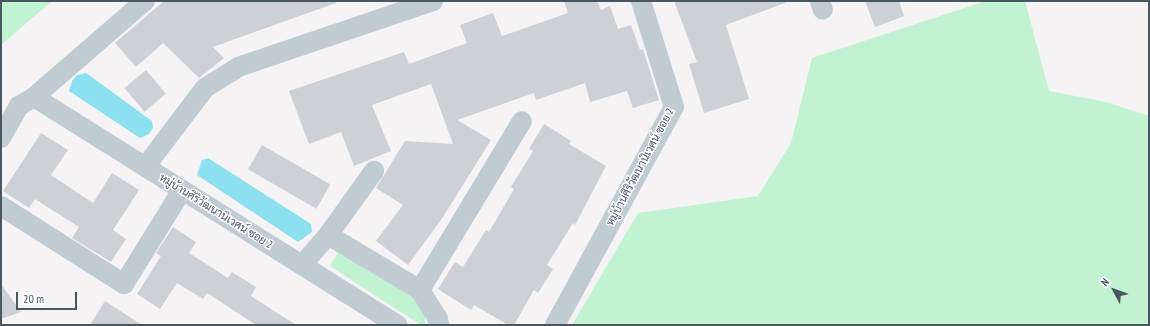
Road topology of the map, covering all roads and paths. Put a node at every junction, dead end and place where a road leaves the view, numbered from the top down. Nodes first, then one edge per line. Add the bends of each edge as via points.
1 (145, 1) edge
2 (433, 1) edge
3 (641, 1) edge
4 (34, 97) junction
5 (522, 121) dead end
6 (1, 138) edge
7 (145, 167) junction
8 (374, 170) dead end
9 (182, 190) junction
10 (1, 206) edge
11 (328, 235) junction
12 (302, 265) junction
13 (420, 290) junction
14 (398, 325) edge
15 (439, 325) edge
16 (555, 325) edge

1 - 4 street
2 - 7 street via 238,67 205,88
3 - 16 street, หมู่บ้านศิริวัฒนานิเวศน์ ซอย 2 via 674,107
4 - 6 street via 19,106
4 - 7 street, หมู่บ้านศิริวัฒนานิเวศน์ ซอย 2
5 - 13 street
7 - 9 street, หมู่บ้านศิริวัฒนานิเวศน์ ซอย 2
8 - 11 street
9 - 10 street via 124,284
9 - 12 street, หมู่บ้านศิริวัฒนานิเวศน์ ซอย 2
11 - 12 street
11 - 13 street
12 - 14 street, หมู่บ้านศิริวัฒนานิเวศน์ ซอย 2
13 - 15 street

